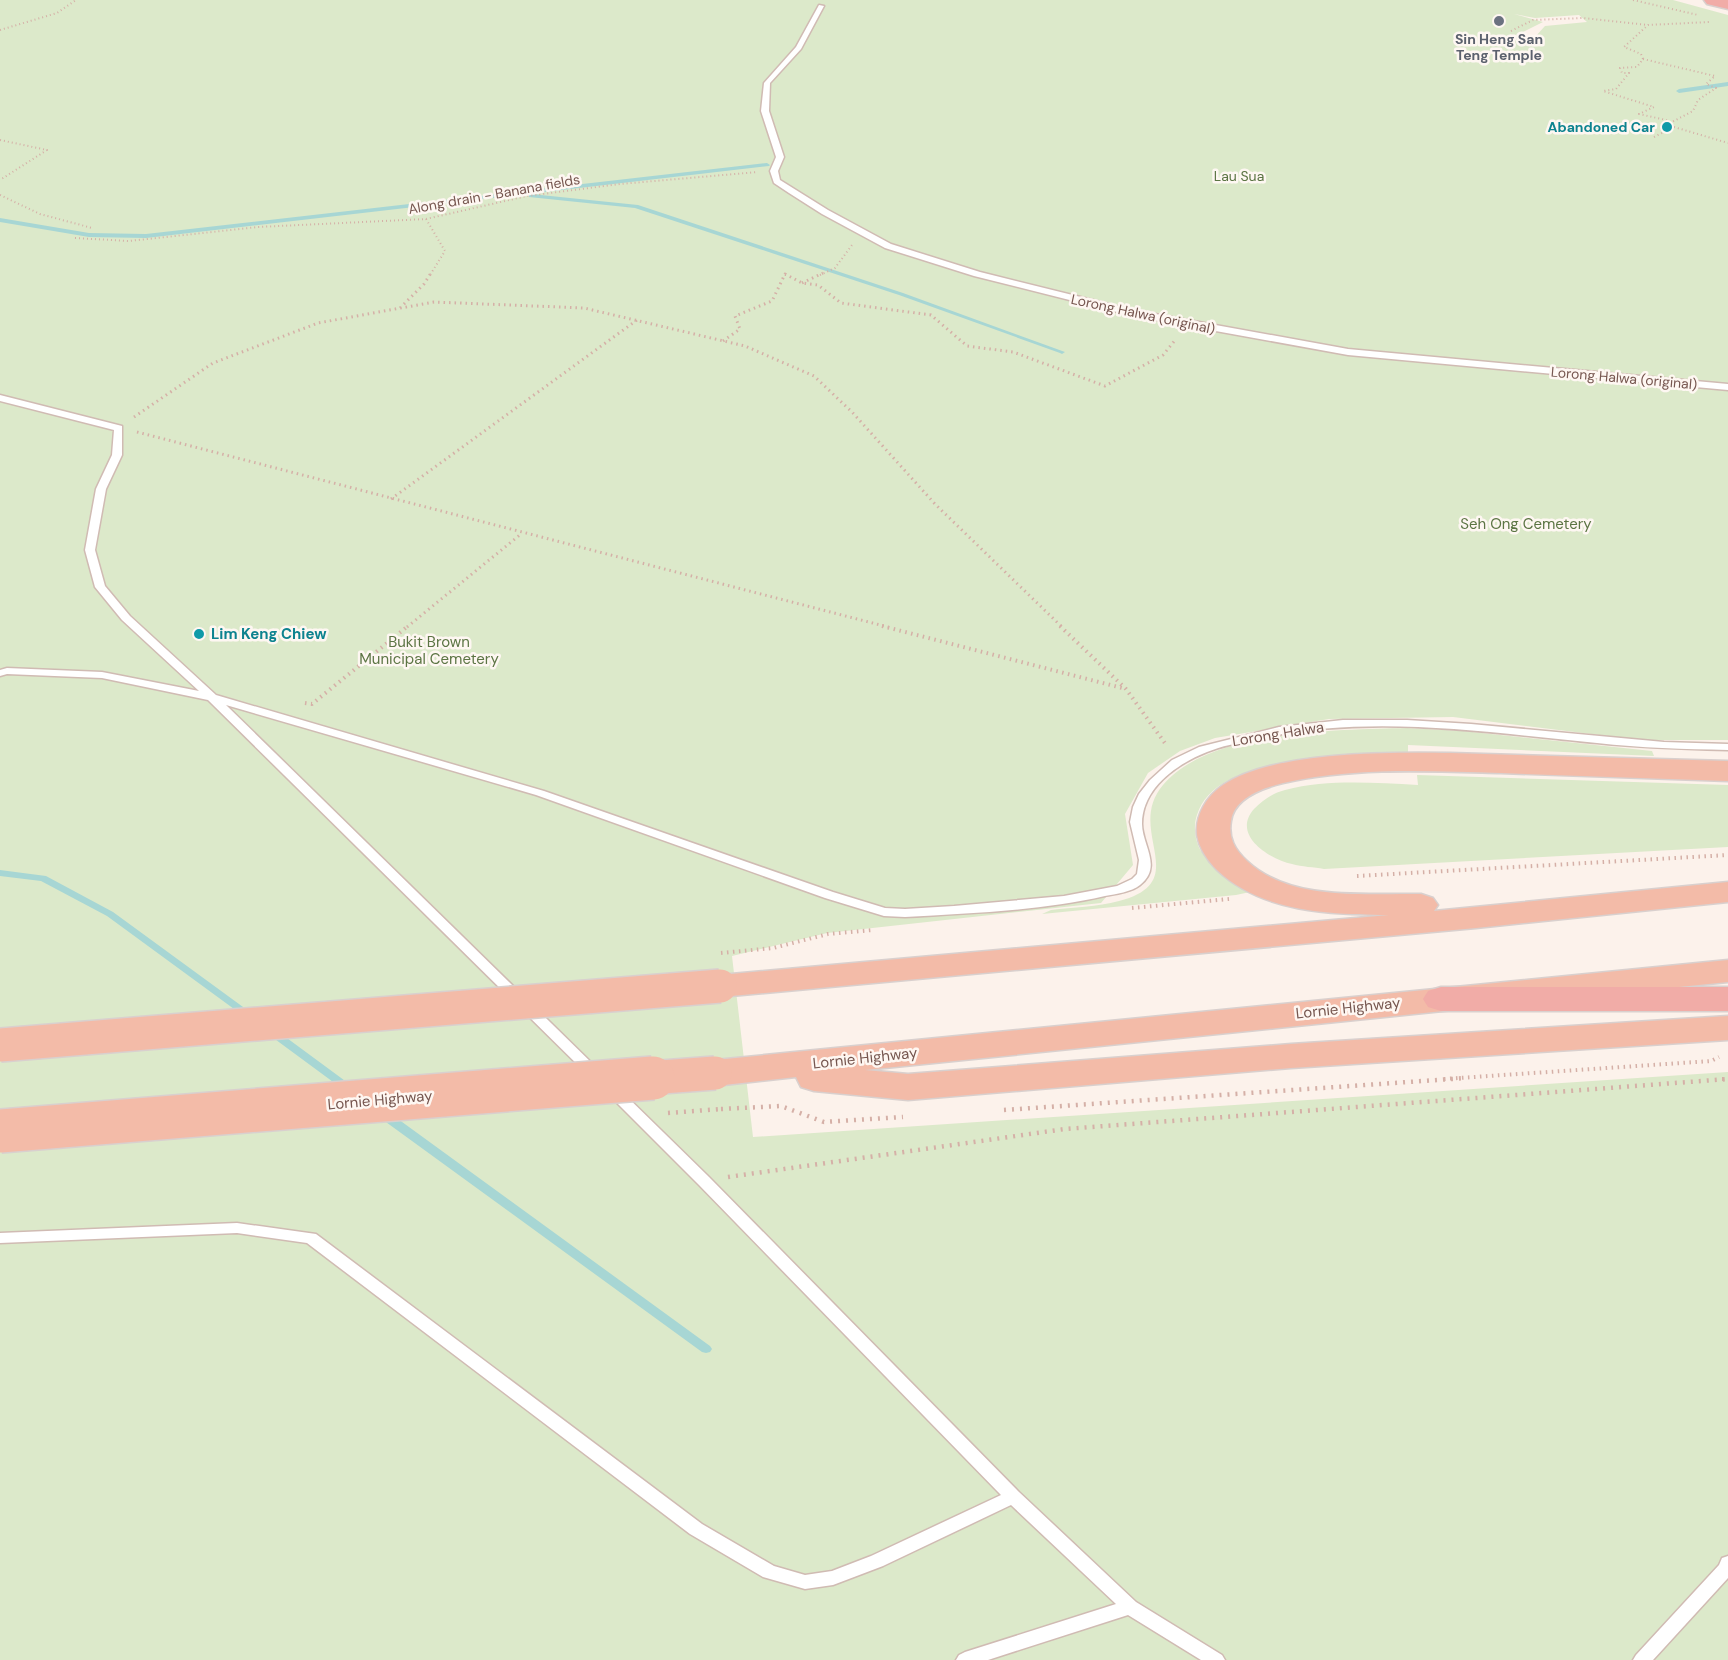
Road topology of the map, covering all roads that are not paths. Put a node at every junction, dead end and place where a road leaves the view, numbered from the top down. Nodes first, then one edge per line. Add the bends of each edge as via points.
1 (1713, 0) edge
2 (1728, 4) edge
3 (820, 6) dead end
4 (1728, 387) edge
5 (0, 398) edge
6 (0, 673) edge
7 (212, 697) junction
8 (1728, 747) edge
9 (1728, 771) edge
10 (1728, 892) edge
11 (1554, 911) junction
12 (1728, 971) edge
13 (1441, 999) junction
14 (1727, 1030) edge
15 (0, 1045) edge
16 (726, 1072) junction
17 (0, 1131) edge
18 (0, 1238) edge
19 (1012, 1497) junction
20 (1728, 1563) edge
21 (1130, 1607) junction
22 (965, 1660) edge
23 (1216, 1660) edge
24 (1642, 1660) edge

1 - 2 highway
3 - 4 lane, Lorong Halwa (original) via 807,39 767,83 765,111 780,157 774,171 777,181 888,246 1061,296 1188,324 1348,352
5 - 7 lane via 119,428 117,455 101,489 90,550 100,587 126,618
6 - 7 lane, Lorong Halwa via 102,675
7 - 8 lane, Lorong Halwa via 540,793 829,894 884,912 905,914 1102,895 1134,884 1144,873 1147,860 1136,822 1146,794 1178,760 1256,734 1364,723 1464,726 1596,741
7 - 19 lane via 704,1180
9 - 11 highway via 1427,761 1330,766 1283,774 1244,787 1224,800 1212,832 1219,850 1236,872 1274,891 1308,900
10 - 11 highway
11 - 15 highway, bridge via 972,961 717,970
12 - 13 highway, Lornie Highway
13 - 14 highway via 1686,1000
13 - 16 highway, Lornie Highway
14 - 16 highway via 1291,1056 908,1087
16 - 17 highway, Lornie Highway, bridge
18 - 19 lane via 237,1228 311,1238 696,1529 769,1572 805,1582 833,1578 877,1561
19 - 21 lane
20 - 24 lane
21 - 22 lane
21 - 23 lane

